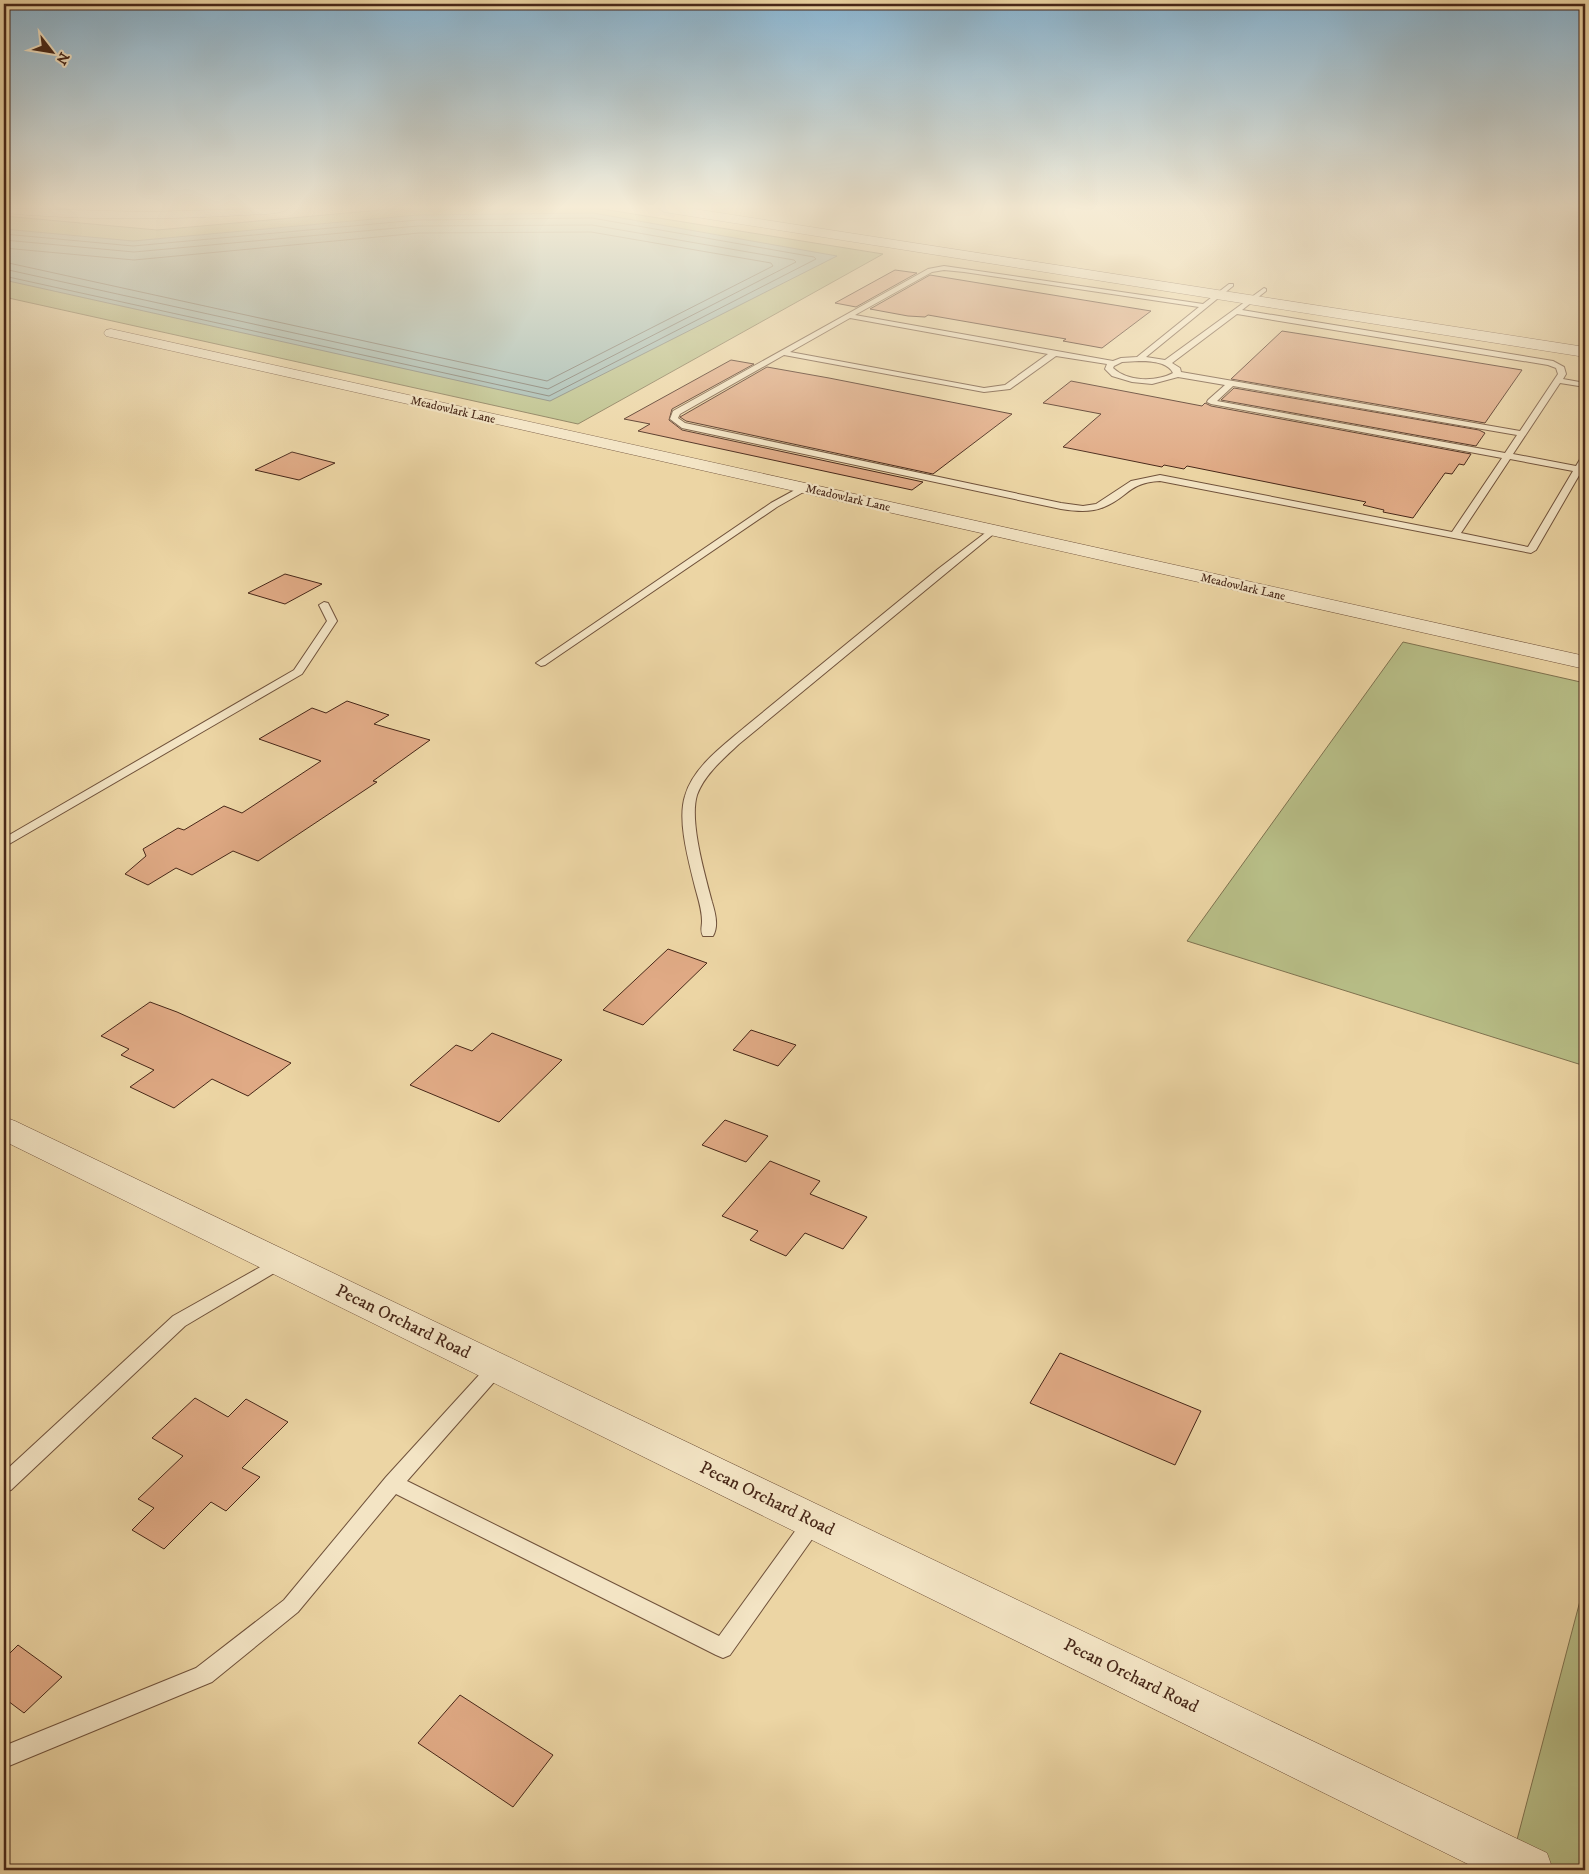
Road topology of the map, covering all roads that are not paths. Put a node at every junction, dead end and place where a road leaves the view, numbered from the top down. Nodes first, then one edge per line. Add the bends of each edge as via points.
1 (885, 295) edge
2 (1121, 295) edge
3 (1218, 295) edge
4 (1227, 295) edge
5 (1257, 295) edge
6 (1300, 295) edge
7 (1251, 300) junction
8 (1208, 309) junction
9 (1233, 313) junction
10 (849, 316) junction
11 (111, 333) dead end
12 (1585, 339) edge
13 (1585, 352) edge
14 (784, 353) junction
15 (1055, 353) junction
16 (1139, 358) junction
17 (1113, 363) junction
18 (1166, 363) junction
19 (1177, 374) junction
20 (1558, 380) junction
21 (1232, 383) junction
22 (1585, 385) edge
23 (1523, 434) junction
24 (1507, 456) junction
25 (1585, 458) edge
26 (1579, 469) junction
27 (804, 488) junction
28 (992, 530) junction
29 (1455, 535) junction
30 (324, 605) dead end
31 (1585, 663) edge
32 (541, 664) dead end
33 (4, 842) edge
34 (708, 933) dead end
35 (4, 1128) edge
36 (280, 1262) junction
37 (496, 1368) junction
38 (393, 1482) junction
39 (4, 1484) edge
40 (813, 1522) junction
41 (4, 1757) edge
42 (1530, 1870) edge

1 - 10 lane
2 - 8 lane
3 - 8 lane
4 - 7 street
5 - 7 lane
6 - 12 street
7 - 9 lane
7 - 13 street
8 - 9 lane
8 - 16 lane
9 - 18 lane
9 - 20 lane via 1550,363 1560,367 1562,374
10 - 14 lane
10 - 15 lane
11 - 27 street, Meadowlark Lane
14 - 15 lane via 984,390 1007,387
14 - 29 lane via 676,413 674,419 701,429 1061,506 1086,509 1103,505 1132,482 1160,478
15 - 17 lane
16 - 17 lane
16 - 18 lane
17 - 19 lane via 1108,369 1111,372 1135,381 1166,379
18 - 19 lane via 1177,370
19 - 21 lane
20 - 22 lane
20 - 23 lane
21 - 23 lane
21 - 24 lane via 1211,402
23 - 24 lane
24 - 26 lane
24 - 29 lane
25 - 26 lane
26 - 29 lane via 1531,550
27 - 28 street, Meadowlark Lane
27 - 32 lane via 774,505
28 - 31 street, Meadowlark Lane
28 - 34 lane via 750,730 698,779 690,796 689,819 709,918
30 - 33 lane via 332,621 298,672
35 - 36 street, Pecan Orchard Road
36 - 37 street, Pecan Orchard Road
36 - 39 lane via 179,1322
37 - 38 lane
37 - 40 street, Pecan Orchard Road
38 - 40 lane via 723,1648
38 - 41 lane via 291,1606 204,1675
40 - 42 street, Pecan Orchard Road

